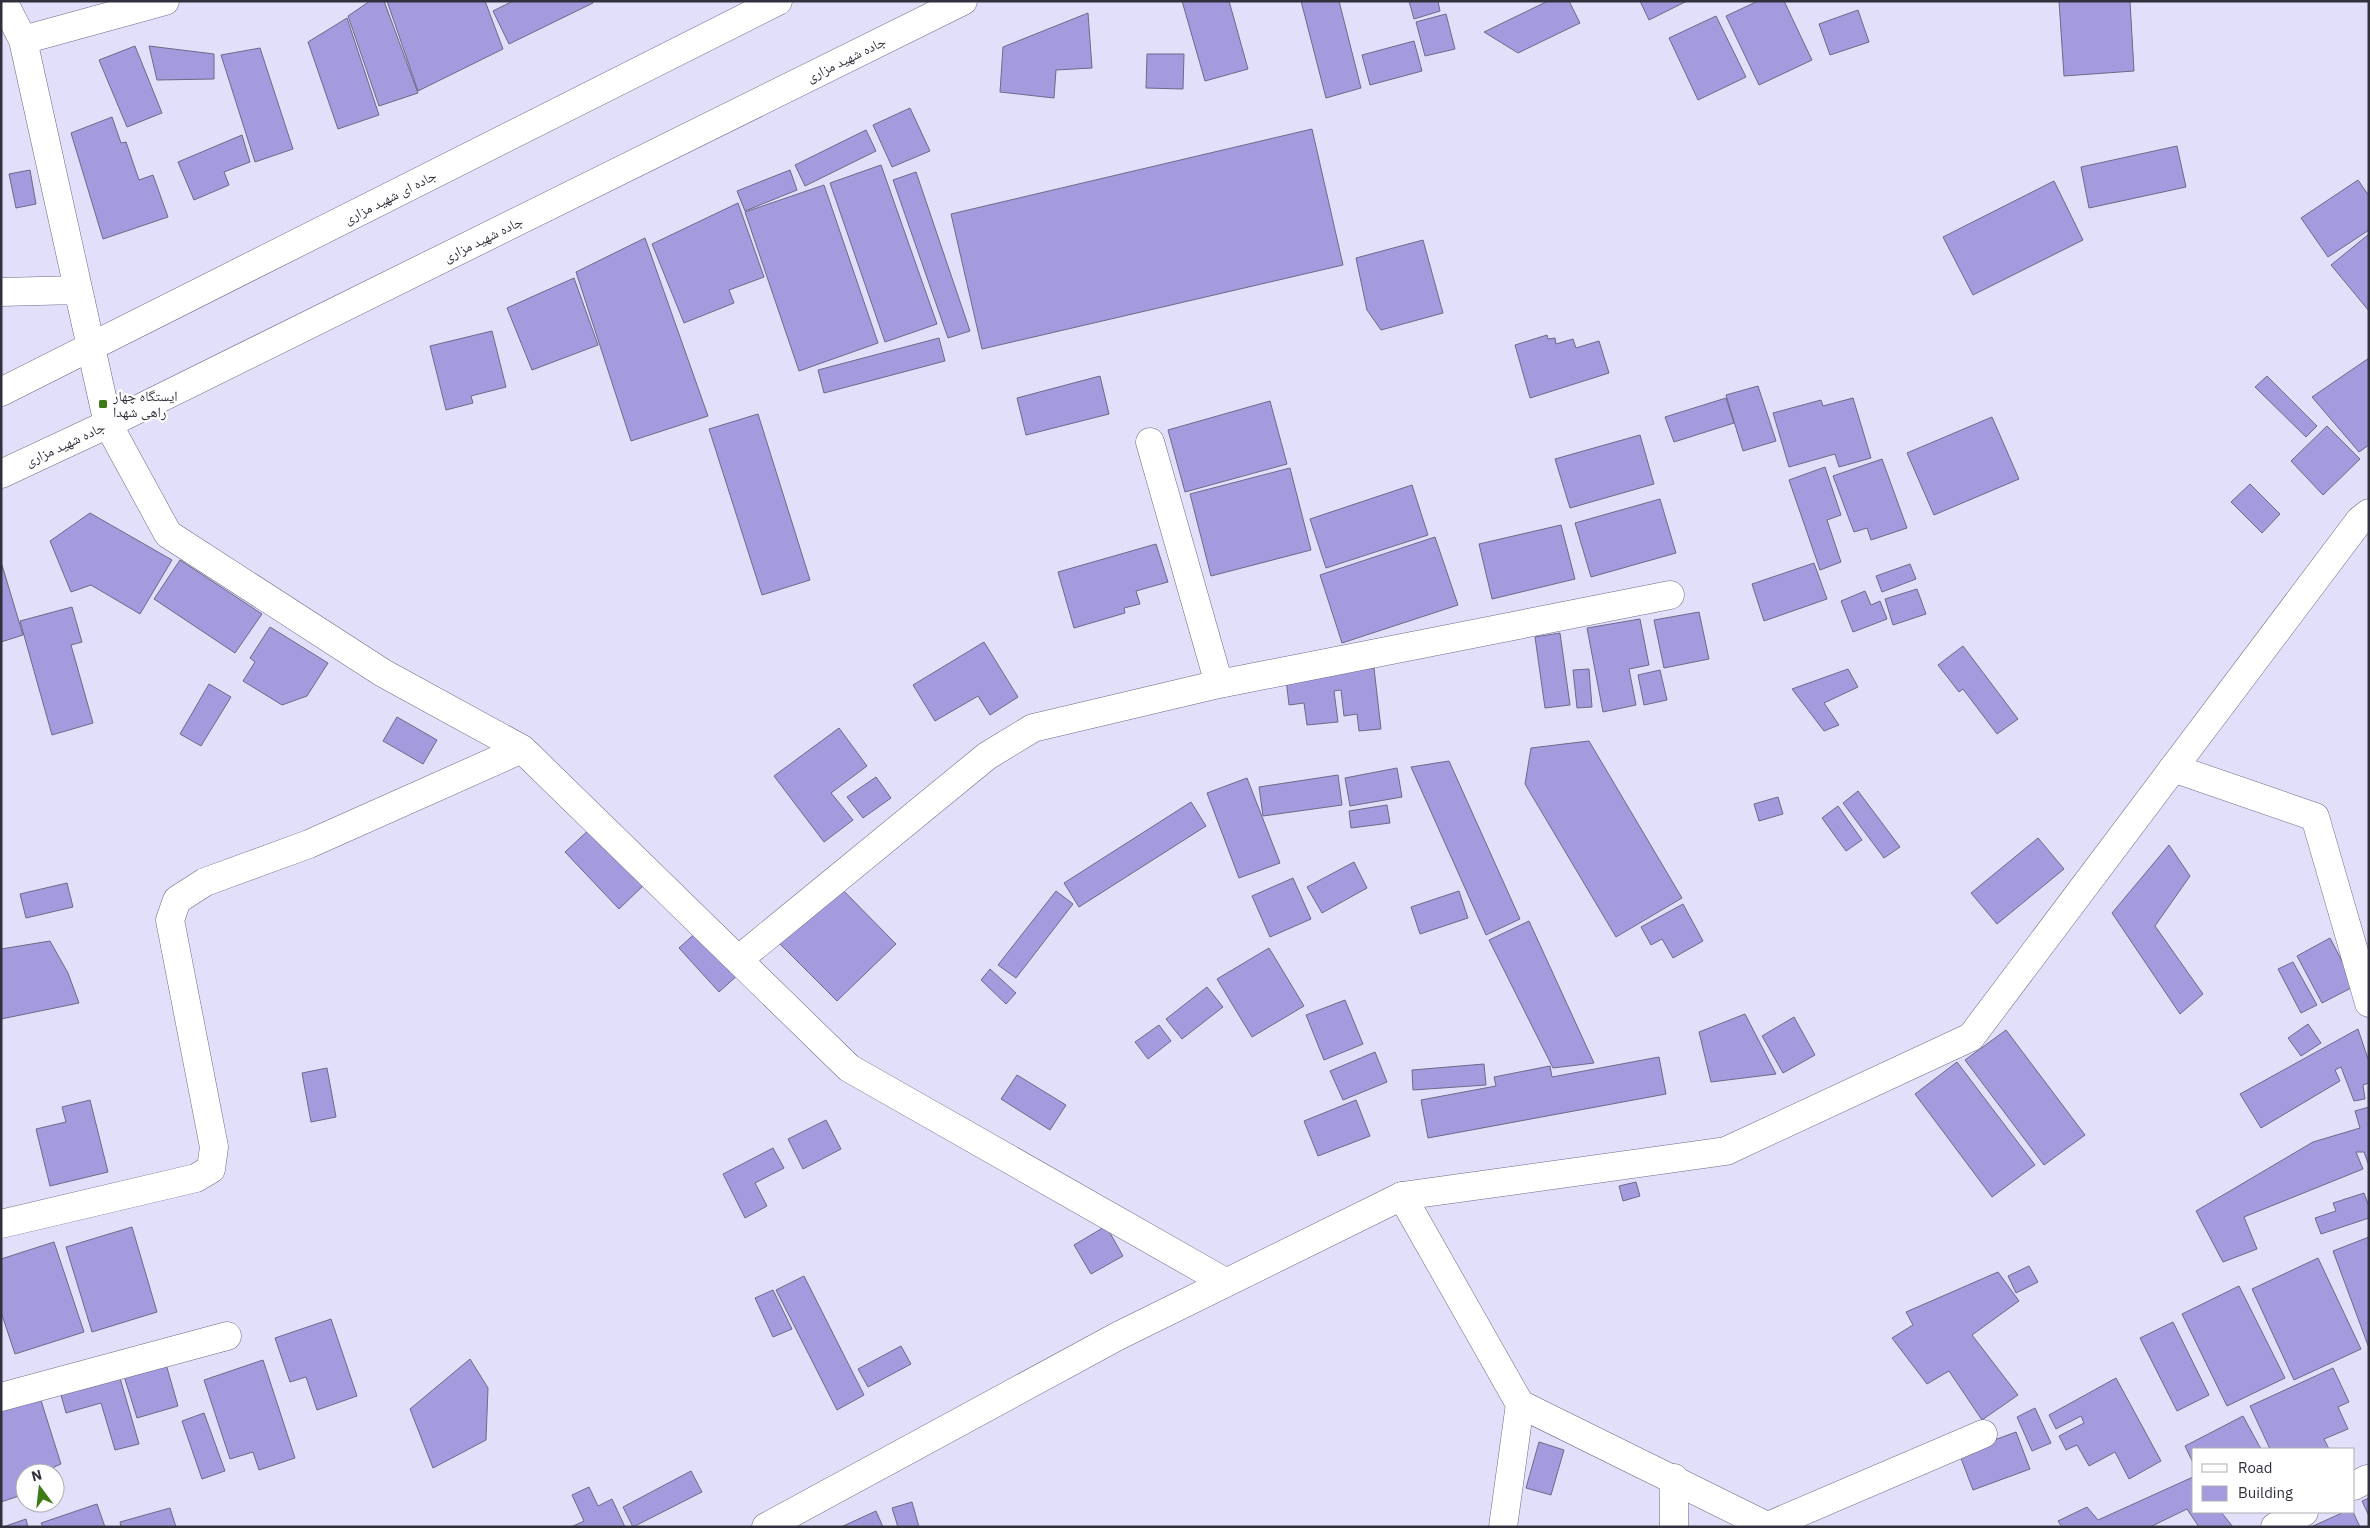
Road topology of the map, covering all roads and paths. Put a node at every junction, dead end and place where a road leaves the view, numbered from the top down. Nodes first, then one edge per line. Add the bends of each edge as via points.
1 (4, 1) edge
2 (165, 1) edge
3 (778, 1) edge
4 (963, 1) edge
5 (23, 40) junction
6 (77, 290) junction
7 (1, 292) edge
8 (90, 348) junction
9 (1, 392) edge
10 (108, 424) junction
11 (1150, 442) dead end
12 (1, 474) edge
13 (2369, 513) edge
14 (1670, 595) dead end
15 (1219, 684) junction
16 (522, 750) junction
17 (2173, 768) junction
18 (738, 960) junction
19 (2369, 1003) edge
20 (1402, 1196) junction
21 (1, 1224) edge
22 (1225, 1282) junction
23 (226, 1336) dead end
24 (1, 1397) edge
25 (1520, 1404) junction
26 (1983, 1434) dead end
27 (1674, 1478) junction
28 (2302, 1513) edge
29 (1769, 1526) edge
30 (766, 1527) edge
31 (1502, 1527) edge
32 (1674, 1527) edge
33 (2275, 1527) edge

1 - 5 street
2 - 5 street
3 - 8 street, جاده ای شهید مزاری
4 - 10 street, جاده شهید مزاری
5 - 6 street
6 - 7 street
6 - 8 street
8 - 9 street, جاده ای شهید مزاری
8 - 10 street
10 - 12 street, جاده شهید مزاری
10 - 16 street via 168,534 383,673
11 - 15 street
13 - 17 street via 2360,520
14 - 15 street
15 - 18 street via 1033,728 987,756
16 - 18 street
16 - 21 street via 309,844 205,882 177,900 170,920 214,1147 211,1169 196,1178
17 - 19 street via 2314,817
17 - 20 street via 1971,1037 1726,1150
18 - 22 street via 849,1068
20 - 22 street
20 - 25 street
22 - 30 street via 1118,1336
23 - 24 street
25 - 27 street
25 - 31 street
26 - 29 street
27 - 29 street
27 - 32 street
28 - 33 street

